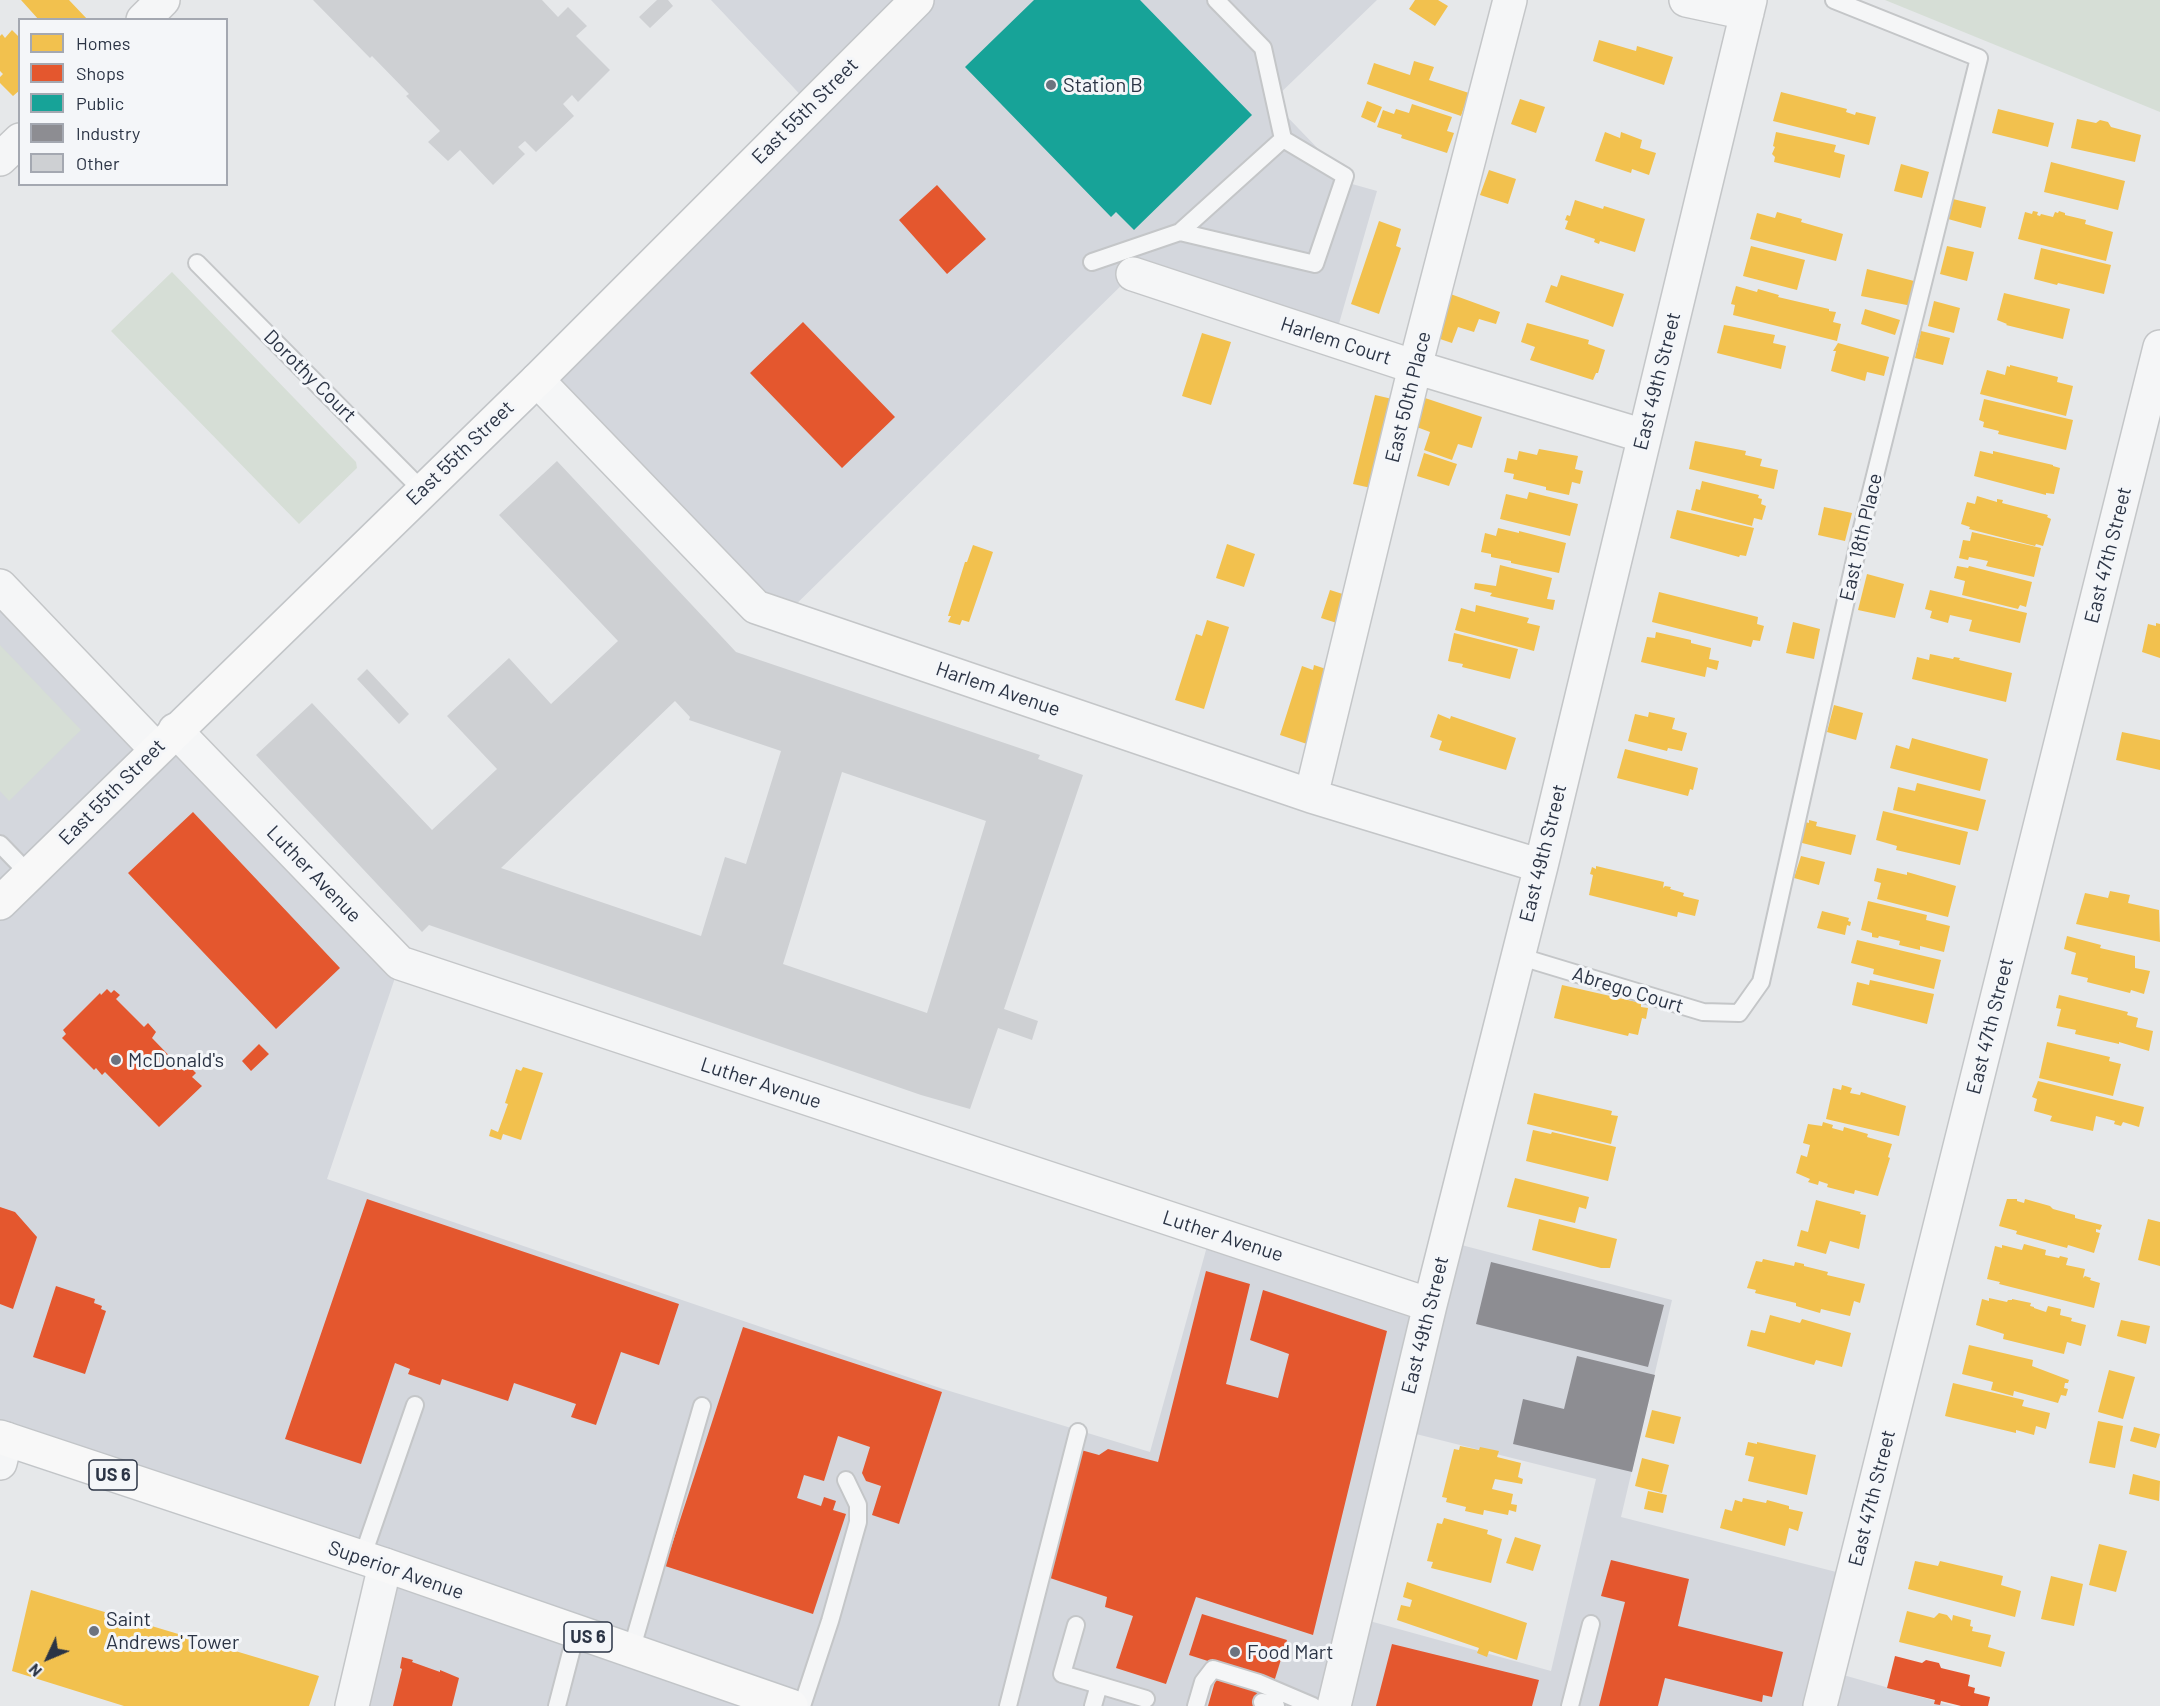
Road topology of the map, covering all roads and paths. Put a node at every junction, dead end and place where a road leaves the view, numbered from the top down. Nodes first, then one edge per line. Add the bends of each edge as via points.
1 (163, 0) edge
2 (917, 0) edge
3 (1216, 0) edge
4 (1510, 0) edge
5 (1686, 0) edge
6 (1834, 0) edge
7 (1748, 7) edge
8 (145, 18) edge
9 (1283, 139) junction
10 (18, 142) edge
11 (0, 159) edge
12 (1180, 232) junction
13 (1092, 262) dead end
14 (197, 263) dead end
15 (1133, 274) dead end
16 (2160, 347) edge
17 (1415, 367) junction
18 (537, 380) junction
19 (1644, 436) junction
20 (422, 490) junction
21 (0, 586) edge
22 (166, 739) junction
23 (1311, 796) junction
24 (0, 844) edge
25 (1541, 866) junction
26 (29, 874) junction
27 (0, 903) edge
28 (1518, 956) junction
29 (1739, 1013) joint
30 (1430, 1305) junction
31 (415, 1405) dead end
32 (702, 1406) dead end
33 (1078, 1432) dead end
34 (2, 1446) edge
35 (846, 1480) dead end
36 (374, 1561) junction
37 (1591, 1624) dead end
38 (1076, 1625) dead end
39 (576, 1633) junction
40 (631, 1651) junction
41 (1099, 1685) junction
42 (1146, 1699) dead end
43 (1276, 1702) edge
44 (788, 1705) edge
45 (352, 1706) edge
46 (557, 1706) edge
47 (1008, 1706) edge
48 (1093, 1706) edge
49 (1197, 1706) edge
50 (1313, 1706) edge
51 (1334, 1706) edge
52 (1570, 1706) edge
53 (1820, 1706) edge

1 - 8 street
2 - 18 main road, East 55th Street
3 - 9 lane via 1263,48
4 - 17 street, East 50th Place
5 - 7 street
6 - 29 lane, East 18th Place via 1979,58 1862,528 1761,981
7 - 19 street, East 49th Street
9 - 12 lane
9 - 12 lane via 1345,176 1315,264
10 - 11 street
12 - 13 lane
14 - 20 lane, Dorothy Court
15 - 17 street, Harlem Court
16 - 53 street, East 47th Street
17 - 19 street, Harlem Court
17 - 23 street, East 50th Place
18 - 20 main road, East 55th Street
18 - 23 street, Harlem Avenue via 756,607
19 - 25 street, East 49th Street
20 - 22 main road, East 55th Street
21 - 22 street, Luther Avenue
22 - 26 main road, East 55th Street
22 - 30 street, Luther Avenue via 400,963
23 - 25 street, Harlem Avenue
24 - 26 lane
25 - 28 street, East 49th Street
26 - 27 main road, East 55th Street
28 - 29 lane, Abrego Court via 1703,1012
28 - 30 street, East 49th Street
30 - 51 street, East 49th Street
31 - 36 lane
32 - 40 lane
33 - 47 lane
34 - 36 main road, Superior Avenue / US 6
35 - 44 lane via 858,1505 858,1522 830,1622
36 - 39 main road, Superior Avenue / US 6
36 - 45 street
37 - 52 lane
38 - 41 lane via 1062,1674
39 - 40 main road, Superior Avenue / US 6
39 - 46 lane
40 - 44 main road, Superior Avenue / US 6
41 - 42 lane
41 - 48 lane
43 - 49 lane via 1259,1683 1213,1668
43 - 50 lane

